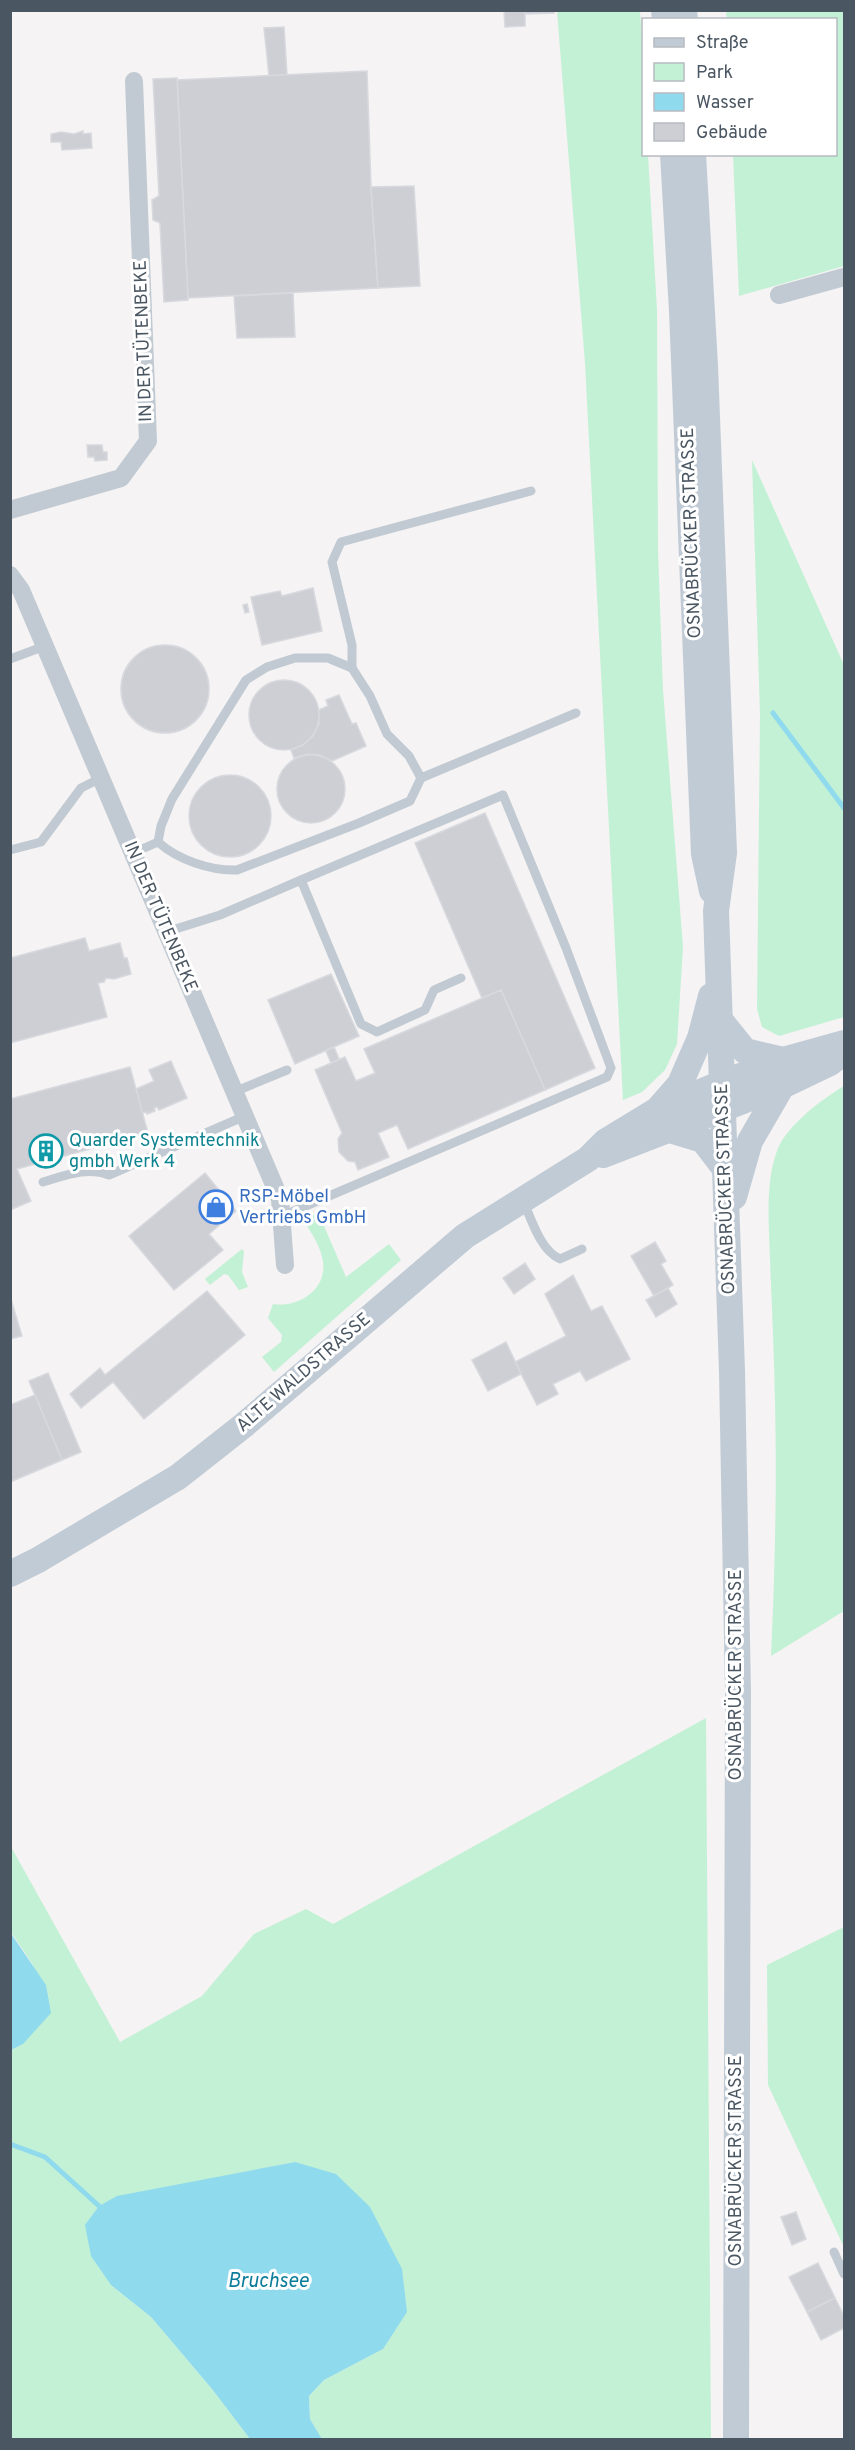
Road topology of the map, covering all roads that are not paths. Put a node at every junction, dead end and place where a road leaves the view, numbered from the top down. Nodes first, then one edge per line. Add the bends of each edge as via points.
1 (134, 81) dead end
2 (673, 156) edge
3 (693, 156) edge
4 (844, 277) edge
5 (779, 295) dead end
6 (531, 490) dead end
7 (10, 510) edge
8 (10, 574) edge
9 (45, 646) junction
10 (10, 659) edge
11 (352, 668) junction
12 (576, 714) dead end
13 (101, 778) junction
14 (421, 778) junction
15 (158, 842) junction
16 (10, 850) edge
17 (133, 853) junction
18 (301, 880) junction
19 (716, 910) junction
20 (166, 932) junction
21 (718, 969) junction
22 (461, 978) dead end
23 (720, 1020) junction
24 (844, 1043) edge
25 (844, 1052) edge
26 (783, 1060) junction
27 (287, 1070) dead end
28 (782, 1086) junction
29 (234, 1092) junction
30 (723, 1095) junction
31 (245, 1116) junction
32 (664, 1120) junction
33 (726, 1170) junction
34 (43, 1182) dead end
35 (522, 1199) junction
36 (280, 1217) junction
37 (728, 1220) junction
38 (582, 1249) dead end
39 (285, 1265) dead end
40 (10, 1574) edge
41 (834, 2252) dead end
42 (844, 2274) edge
43 (736, 2439) edge

1 - 7 street, IN DER TÜTENBEKE via 148,441 121,478
2 - 19 main road, OSNABRÜCKER STRASSE via 704,854
3 - 19 main road, OSNABRÜCKER STRASSE via 724,853
4 - 5 street
6 - 11 lane via 340,542 332,562 352,645
8 - 9 street, IN DER TÜTENBEKE
9 - 10 lane
9 - 13 street, IN DER TÜTENBEKE
11 - 14 lane via 387,734 409,756
11 - 15 lane via 328,658 295,658 246,680 172,800
12 - 14 lane
13 - 16 lane via 81,788 41,842
13 - 17 street, IN DER TÜTENBEKE
14 - 15 lane via 410,801 237,870 221,871 196,863 168,851
15 - 17 lane
17 - 20 street, IN DER TÜTENBEKE
18 - 20 lane via 220,915
18 - 22 lane via 361,1024 377,1032 425,1010 434,990
18 - 36 lane via 503,795 610,1068 607,1077
19 - 21 main road, OSNABRÜCKER STRASSE
20 - 29 street, IN DER TÜTENBEKE
21 - 23 main road, OSNABRÜCKER STRASSE
21 - 32 main road via 700,1038
23 - 26 main road, ALTE WALDSTRASSE via 745,1051
23 - 30 main road, OSNABRÜCKER STRASSE
24 - 26 main road, ALTE WALDSTRASSE
25 - 28 main road, ALTE WALDSTRASSE
26 - 30 main road, ALTE WALDSTRASSE
27 - 29 lane
28 - 30 main road, ALTE WALDSTRASSE
28 - 37 main road via 750,1140
29 - 31 street, IN DER TÜTENBEKE
30 - 32 main road, ALTE WALDSTRASSE
30 - 33 main road, OSNABRÜCKER STRASSE
31 - 34 lane via 109,1175 84,1171
31 - 36 street, IN DER TÜTENBEKE via 280,1199
32 - 33 main road via 703,1140
32 - 35 main road, ALTE WALDSTRASSE via 612,1153 588,1158
33 - 37 main road, OSNABRÜCKER STRASSE
35 - 38 lane via 536,1232 553,1256 560,1259
35 - 40 main road, ALTE WALDSTRASSE via 465,1236 178,1477
36 - 39 street, IN DER TÜTENBEKE
37 - 43 main road, OSNABRÜCKER STRASSE via 738,1692
41 - 42 lane

